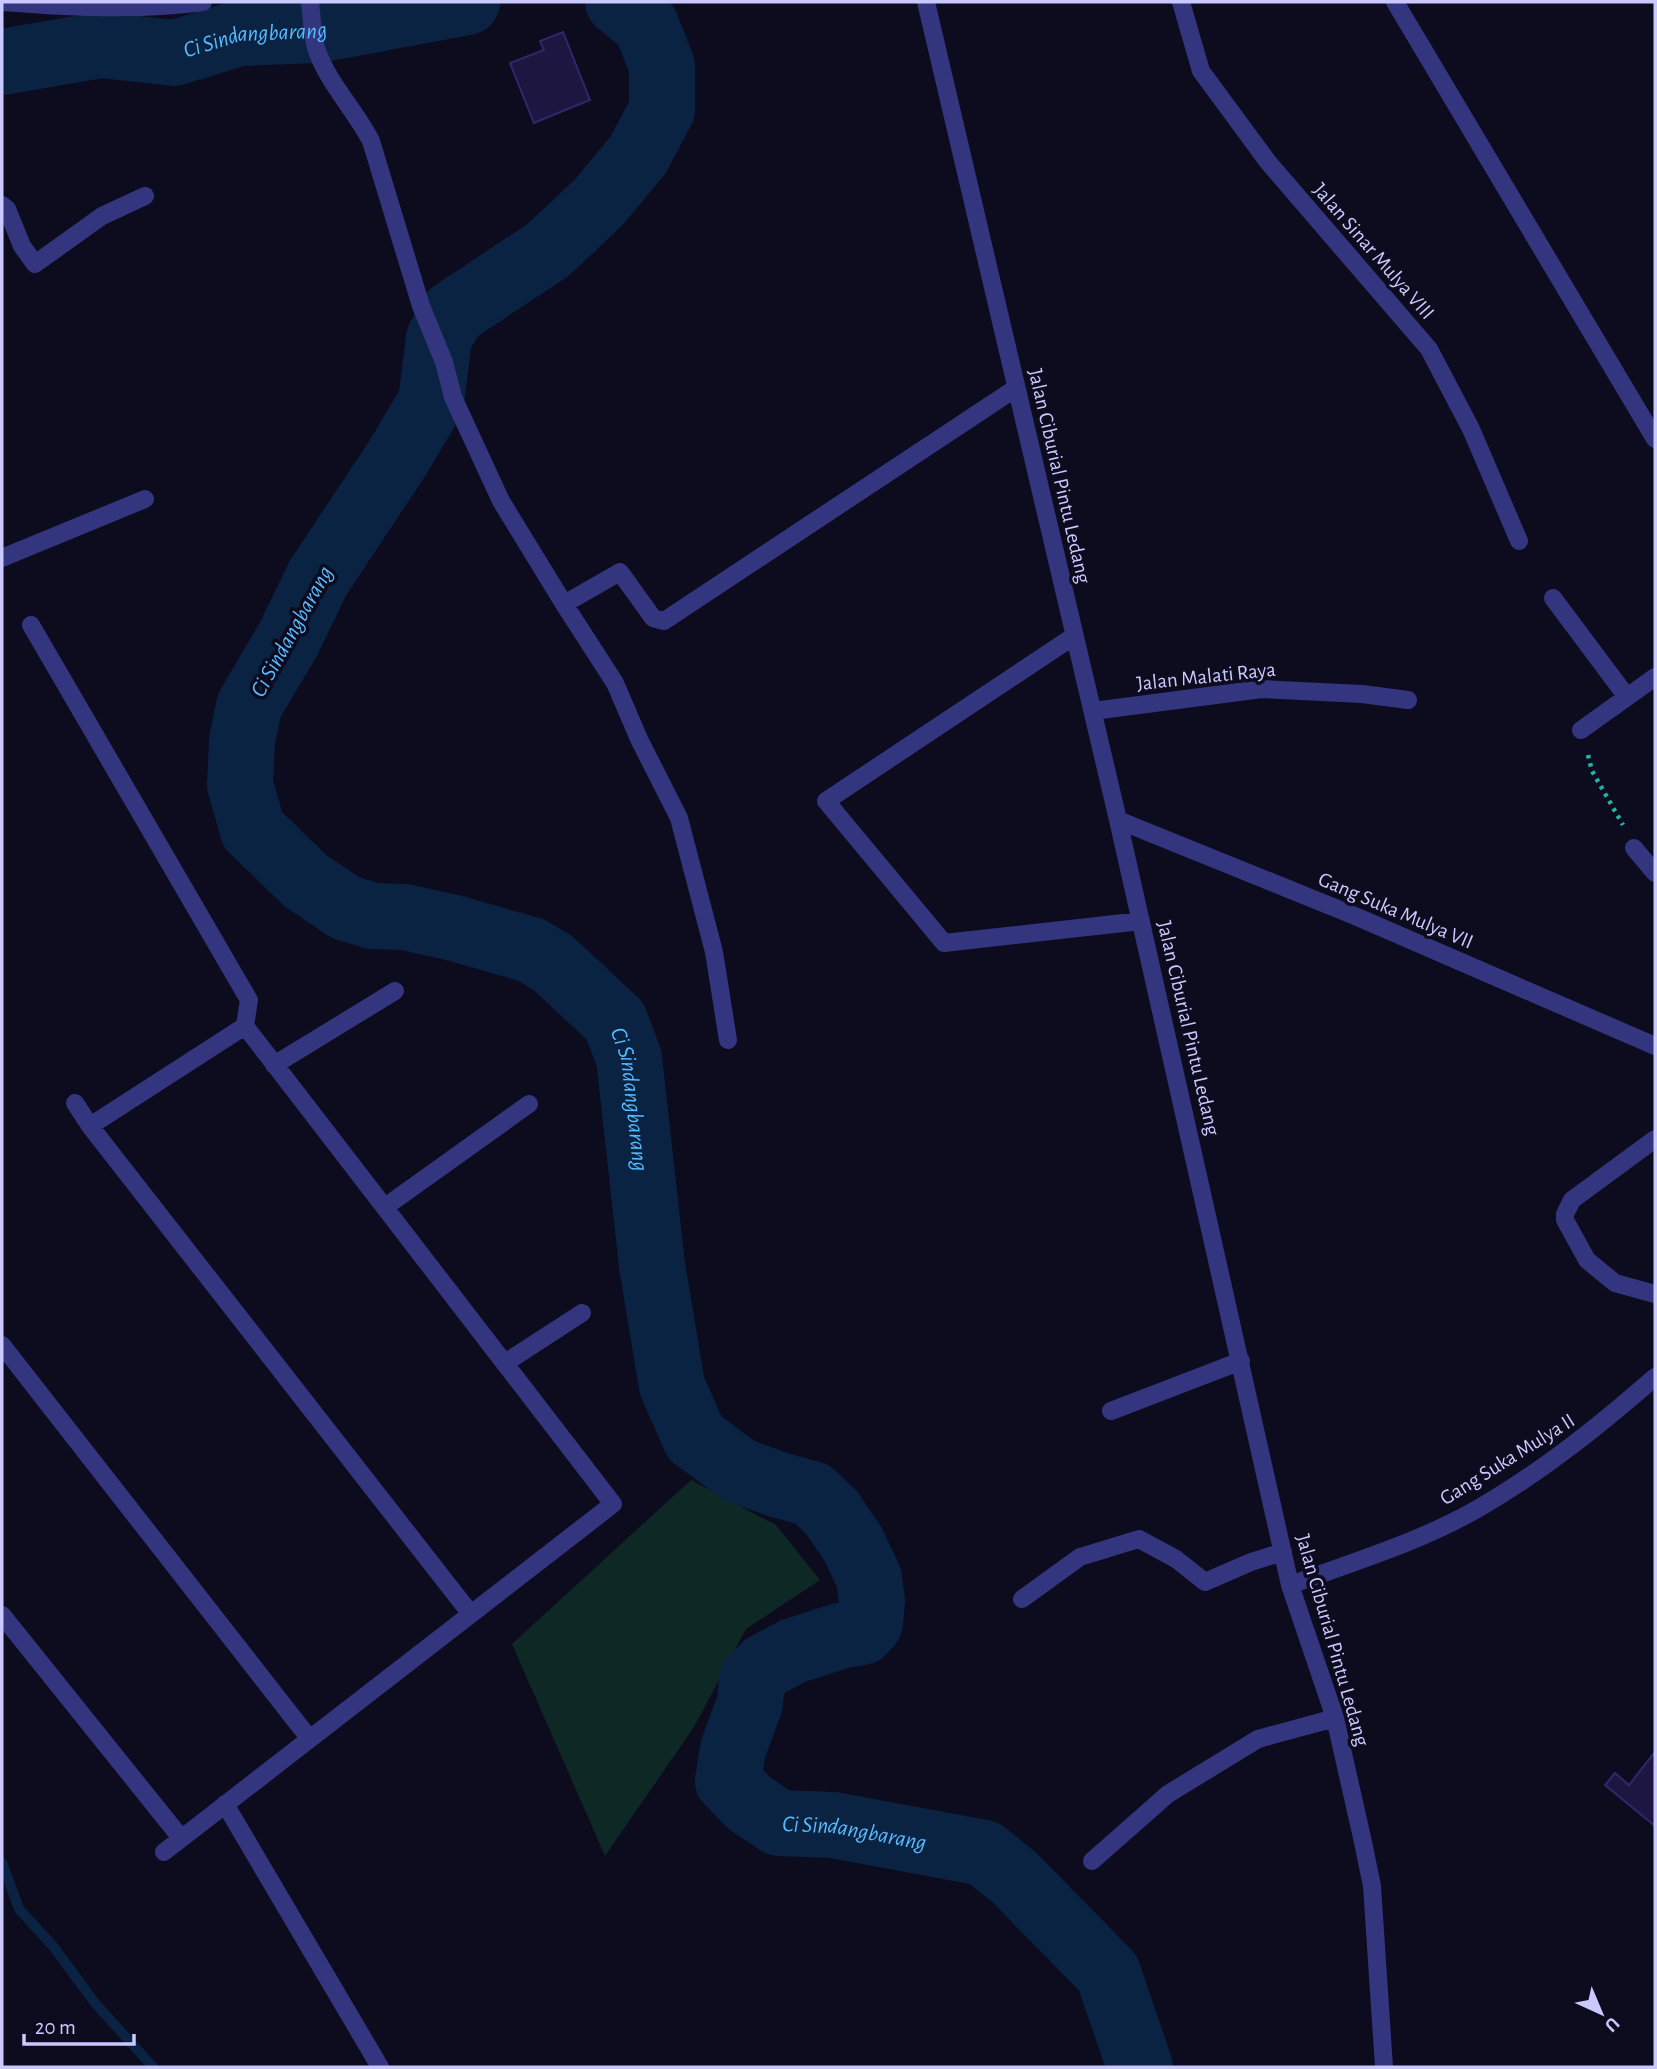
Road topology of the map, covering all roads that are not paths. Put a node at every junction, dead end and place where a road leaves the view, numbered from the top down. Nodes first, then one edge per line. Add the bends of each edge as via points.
1 (2, 2) edge
2 (203, 2) edge
3 (926, 2) edge
4 (1181, 2) edge
5 (1395, 2) edge
6 (311, 6) edge
7 (145, 196) dead end
8 (2, 205) edge
9 (1016, 388) junction
10 (1655, 439) edge
11 (145, 499) dead end
12 (1519, 541) dead end
13 (2, 558) edge
14 (1553, 598) dead end
15 (564, 604) junction
16 (31, 625) dead end
17 (1074, 636) junction
18 (1655, 677) edge
19 (1627, 697) junction
20 (1408, 700) dead end
21 (1093, 711) junction
22 (1581, 730) road end
23 (1118, 820) junction
24 (1634, 848) road end
25 (1655, 873) edge
26 (1141, 921) junction
27 (395, 991) dead end
28 (245, 1026) junction
29 (728, 1040) dead end
30 (1655, 1046) edge
31 (274, 1065) junction
32 (75, 1103) dead end
33 (529, 1104) dead end
34 (90, 1126) junction
35 (1655, 1139) edge
36 (385, 1207) junction
37 (1655, 1294) edge
38 (582, 1313) dead end
39 (2, 1345) edge
40 (1241, 1361) junction
41 (505, 1363) junction
42 (1655, 1377) edge
43 (1111, 1410) dead end
44 (1283, 1552) junction
45 (1290, 1585) junction
46 (1022, 1599) dead end
47 (470, 1612) junction
48 (2, 1615) edge
49 (1335, 1718) junction
50 (309, 1738) junction
51 (225, 1804) junction
52 (181, 1838) junction
53 (164, 1852) dead end
54 (1092, 1861) dead end
55 (380, 2067) edge
56 (1384, 2067) edge

1 - 2 street via 59,6
3 - 9 street, Jalan Ciburial Pintu Ledang
4 - 12 street, Jalan Sinar Mulya VIII via 1200,71 1268,162 1429,349 1471,429
5 - 10 street
6 - 15 street via 316,50 371,141 453,397 501,502
7 - 8 street via 102,216 34,264
9 - 15 street via 664,621 653,618 620,572
9 - 17 street, Jalan Ciburial Pintu Ledang
11 - 13 street
14 - 19 street
15 - 29 street via 615,683 679,818 714,952
16 - 28 street via 249,1000
17 - 21 street, Jalan Ciburial Pintu Ledang
17 - 26 street via 826,801 944,943
18 - 19 street
19 - 22 street
20 - 21 street, Jalan Malati Raya via 1262,690
21 - 23 street, Jalan Ciburial Pintu Ledang
23 - 26 street, Jalan Ciburial Pintu Ledang
23 - 30 street, Gang Suka Mulya VII
24 - 25 street
26 - 40 street, Jalan Ciburial Pintu Ledang
27 - 31 street
28 - 31 street
28 - 34 street
31 - 36 street
32 - 34 street
33 - 36 street
34 - 47 street
35 - 37 street via 1572,1200 1564,1214 1587,1260 1615,1283
36 - 41 street
38 - 41 street
39 - 50 street
40 - 43 street
40 - 44 street, Jalan Ciburial Pintu Ledang
41 - 47 street via 612,1504
42 - 45 street, Gang Suka Mulya II via 1591,1432 1478,1509 1425,1535
44 - 45 street, Jalan Ciburial Pintu Ledang
44 - 46 street via 1205,1582 1139,1539 1080,1557
45 - 49 street, Jalan Ciburial Pintu Ledang
47 - 50 street
48 - 52 street
49 - 54 street via 1258,1739 1168,1794
49 - 56 street, Jalan Ciburial Pintu Ledang via 1372,1886
50 - 51 street
51 - 52 street
51 - 55 street
52 - 53 street

